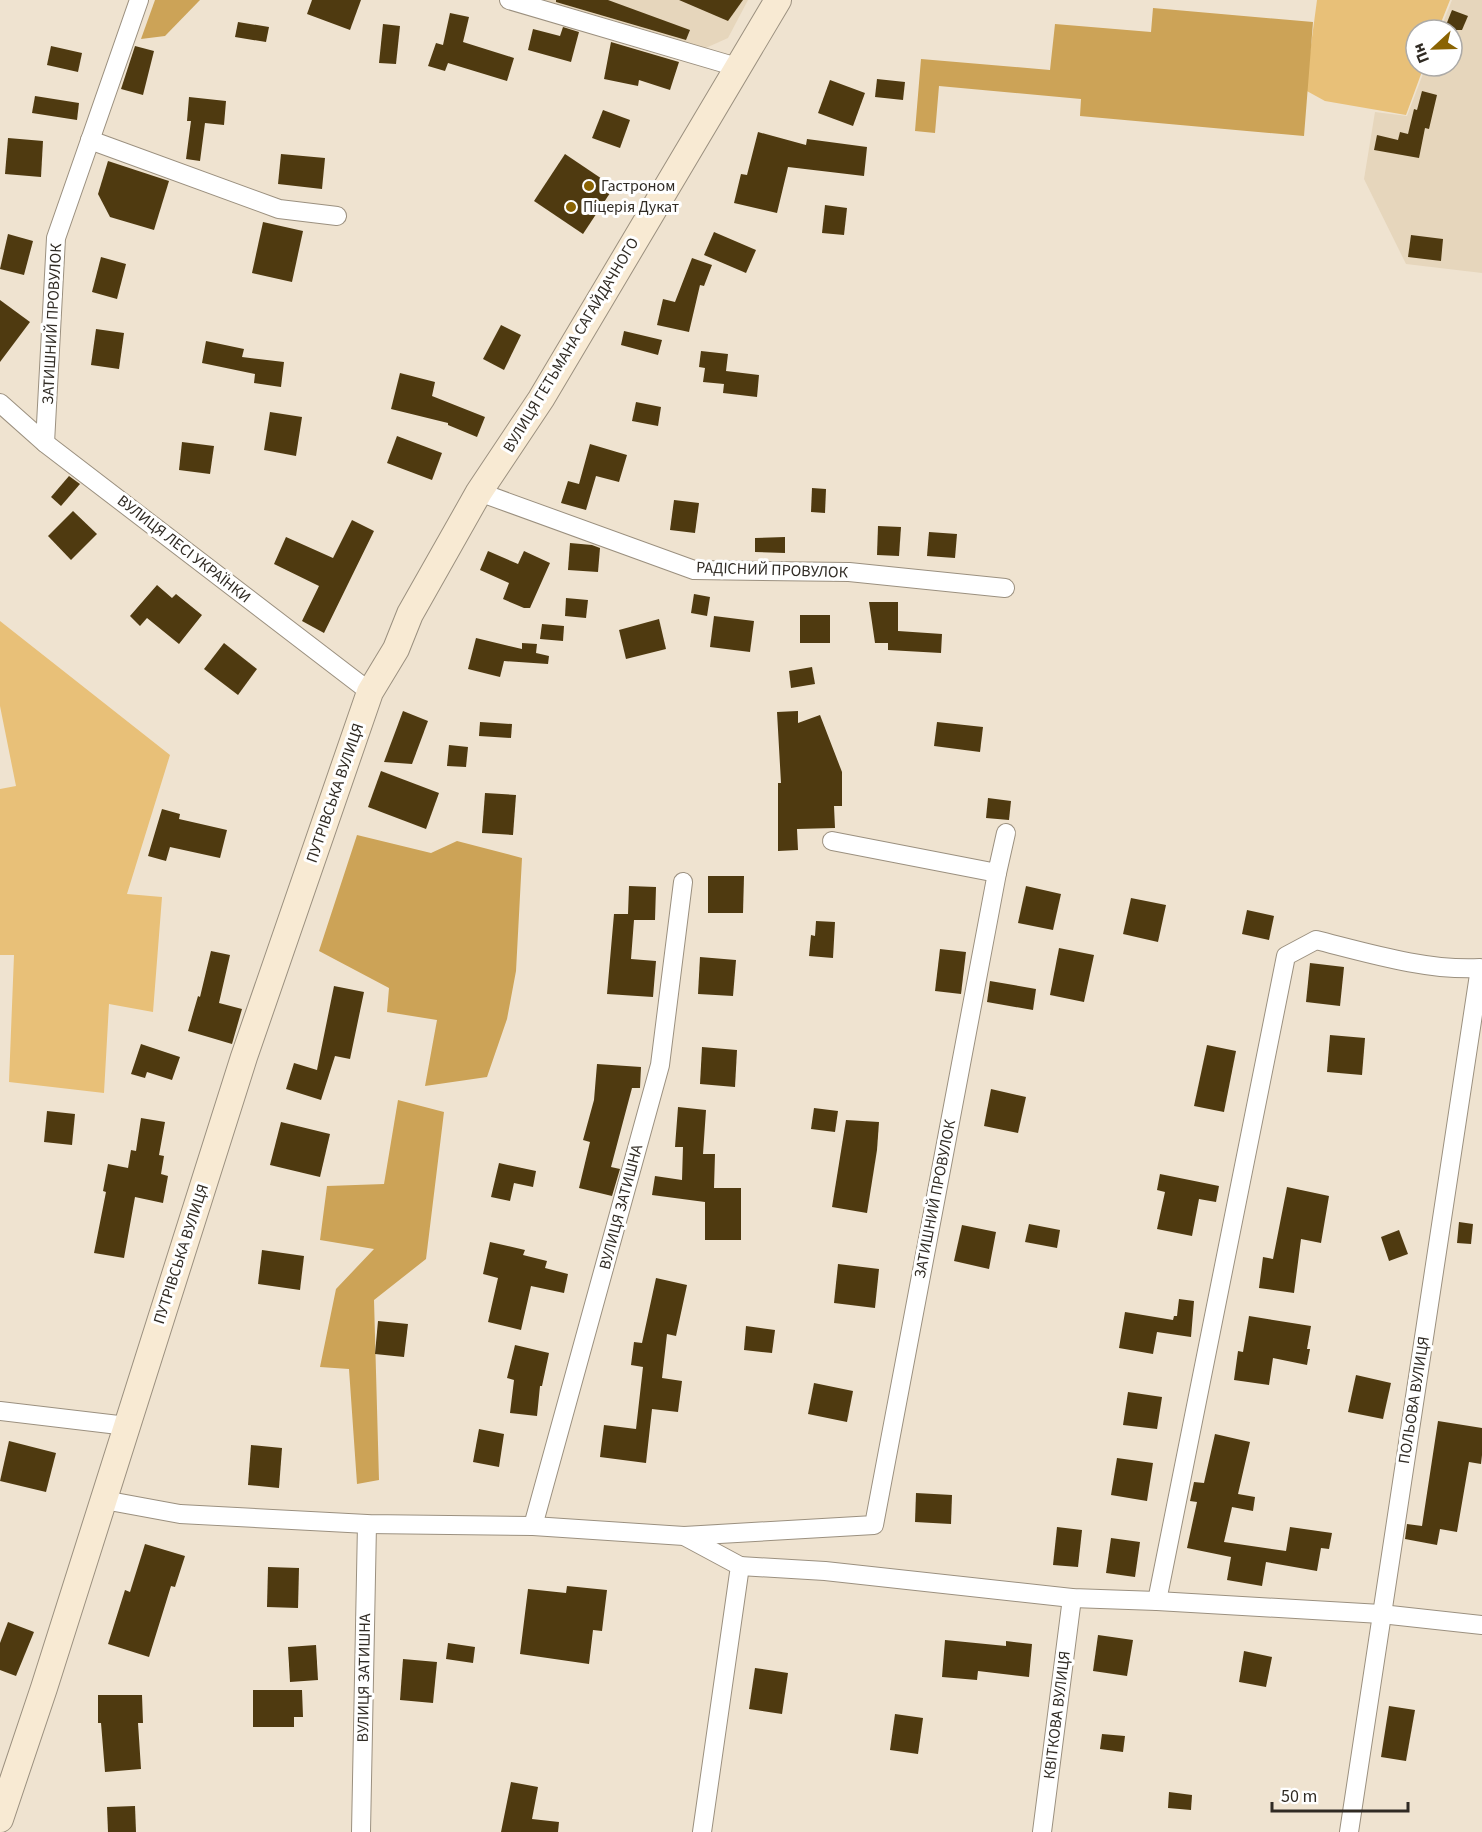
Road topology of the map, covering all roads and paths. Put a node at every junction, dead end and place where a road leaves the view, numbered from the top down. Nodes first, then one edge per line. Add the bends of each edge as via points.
1 (139, 0) edge
2 (509, 0) edge
3 (778, 0) edge
4 (737, 67) junction
5 (90, 140) junction
6 (337, 216) dead end
7 (0, 403) edge
8 (45, 442) junction
9 (479, 492) junction
10 (1005, 588) dead end
11 (370, 692) junction
12 (1006, 833) dead end
13 (832, 840) dead end
14 (997, 873) junction
15 (683, 882) dead end
16 (0, 1411) edge
17 (127, 1426) junction
18 (104, 1500) junction
19 (367, 1524) junction
20 (532, 1526) junction
21 (684, 1536) junction
22 (740, 1566) junction
23 (1072, 1598) junction
24 (1157, 1601) junction
25 (1381, 1614) junction
26 (1482, 1625) edge
27 (0, 1819) edge
28 (361, 1832) edge
29 (702, 1832) edge
30 (1042, 1832) edge
31 (1349, 1832) edge

1 - 5 street, ЗАТИШНИЙ ПРОВУЛОК
2 - 4 street
3 - 4 main road, ВУЛИЦЯ ГЕТЬМАНА САГАЙДАЧНОГО
4 - 9 main road, ВУЛИЦЯ ГЕТЬМАНА САГАЙДАЧНОГО via 541,399
5 - 6 street via 279,210
5 - 8 street, ЗАТИШНИЙ ПРОВУЛОК via 56,238
7 - 8 street, ВУЛИЦЯ ЛЕСІ УКРАЇНКИ
8 - 11 street, ВУЛИЦЯ ЛЕСІ УКРАЇНКИ
9 - 10 street, РАДІСНИЙ ПРОВУЛОК via 694,570 849,572
9 - 11 main road, ВУЛИЦЯ ГЕТЬМАНА САГАЙДАЧНОГО
11 - 17 main road, ПУТРІВСЬКА ВУЛИЦЯ via 244,1057
12 - 14 street
13 - 14 street
14 - 21 street, ЗАТИШНИЙ ПРОВУЛОК via 874,1525
15 - 20 street, ВУЛИЦЯ ЗАТИШНА via 660,1065
16 - 17 street
17 - 18 main road, ПУТРІВСЬКА ВУЛИЦЯ
18 - 19 street via 180,1514
18 - 27 main road, ПУТРІВСЬКА ВУЛИЦЯ
19 - 20 street
19 - 28 street, ВУЛИЦЯ ЗАТИШНА
20 - 21 street
21 - 22 street
22 - 23 street via 825,1571
22 - 29 street
23 - 24 street
23 - 30 street, КВІТКОВА ВУЛИЦЯ
24 - 25 street
24 - 25 street, ПОЛЬОВА ВУЛИЦЯ via 1286,956 1316,940 1387,958 1460,969 1480,968
25 - 26 street
25 - 31 street, ПОЛЬОВА ВУЛИЦЯ

